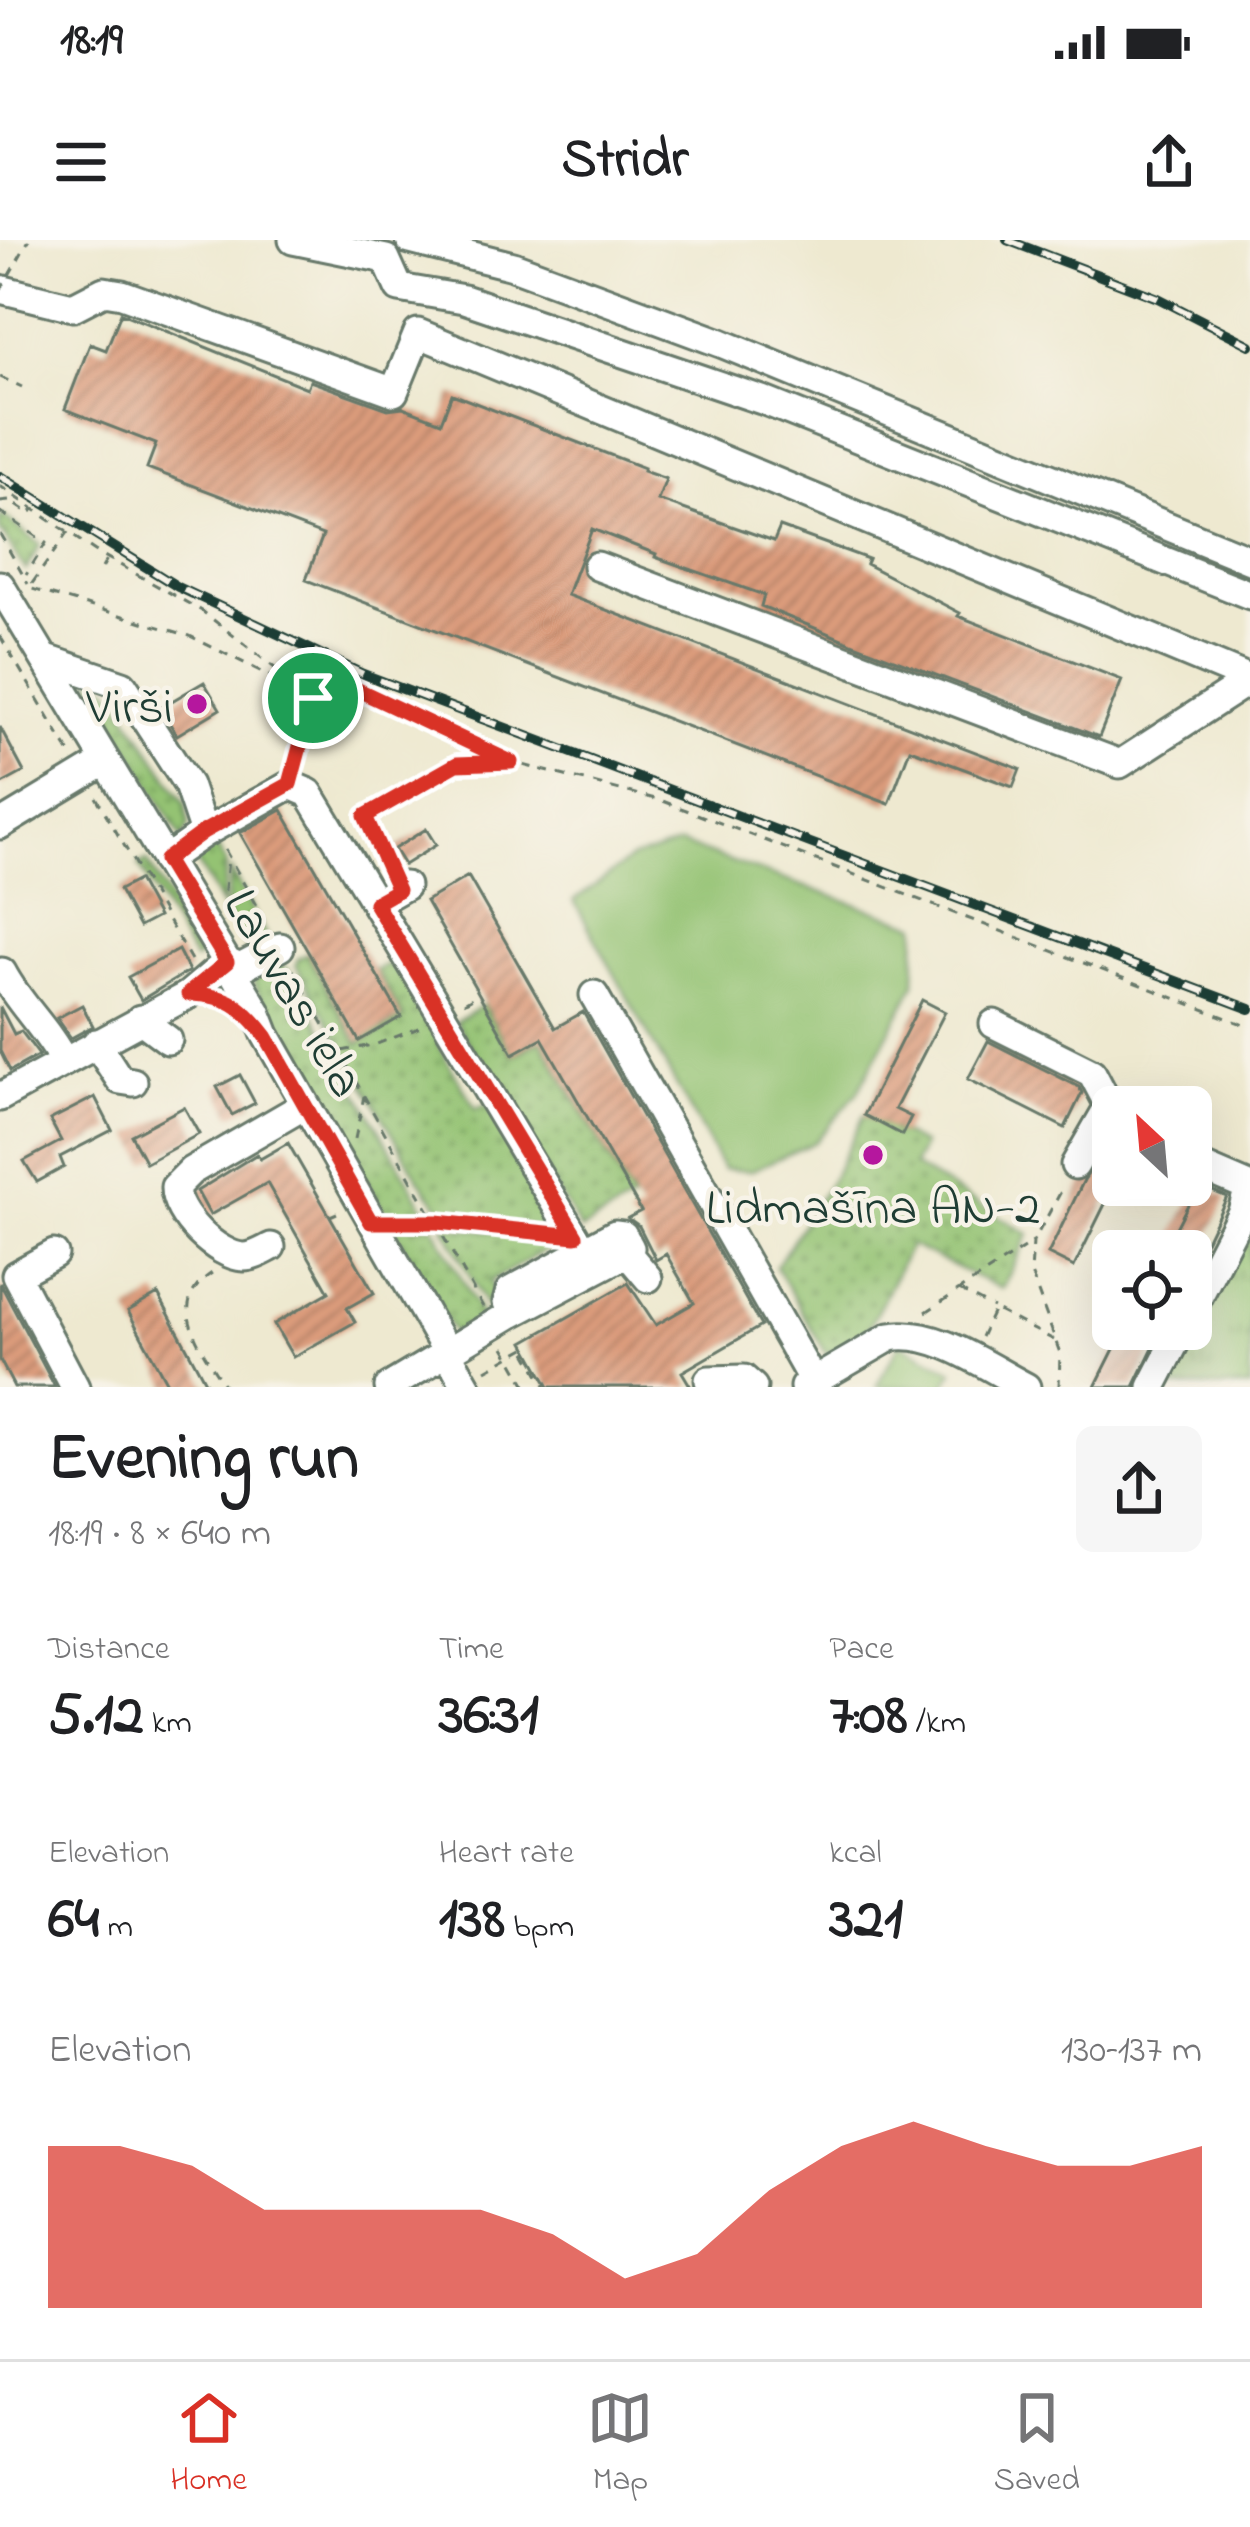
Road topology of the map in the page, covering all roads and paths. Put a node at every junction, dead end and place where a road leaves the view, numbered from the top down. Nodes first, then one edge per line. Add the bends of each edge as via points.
1 (29, 240) edge
2 (292, 240) edge
3 (410, 240) edge
4 (399, 288) junction
5 (0, 290) edge
6 (418, 333) junction
7 (0, 377) edge
8 (22, 387) dead end
9 (0, 486) edge
10 (0, 502) edge
11 (34, 508) junction
12 (0, 512) edge
13 (68, 532) junction
14 (108, 557) junction
15 (1250, 560) edge
16 (596, 566) dead end
17 (102, 568) dead end
18 (13, 580) edge
19 (1250, 595) edge
20 (7, 631) edge
21 (44, 658) junction
22 (1248, 679) edge
23 (313, 698) junction
24 (511, 762) junction
25 (94, 767) junction
26 (290, 784) junction
27 (0, 825) edge
28 (208, 830) junction
29 (228, 857) junction
30 (165, 860) junction
31 (393, 893) junction
32 (223, 912) dead end
33 (280, 947) junction
34 (227, 962) junction
35 (2, 972) edge
36 (192, 982) junction
37 (479, 994) dead end
38 (594, 995) dead end
39 (443, 1016) junction
40 (140, 1019) junction
41 (994, 1024) dead end
42 (1250, 1027) edge
43 (266, 1036) junction
44 (168, 1040) dead end
45 (96, 1043) junction
46 (340, 1051) junction
47 (64, 1062) junction
48 (133, 1082) dead end
49 (1098, 1086) edge
50 (364, 1094) junction
51 (0, 1097) edge
52 (305, 1106) junction
53 (1092, 1136) edge
54 (1075, 1165) joint
55 (1212, 1171) edge
56 (344, 1173) junction
57 (337, 1213) dead end
58 (1246, 1214) edge
59 (330, 1216) dead end
60 (371, 1222) junction
61 (437, 1222) junction
62 (1033, 1242) junction
63 (579, 1243) junction
64 (271, 1247) dead end
65 (227, 1253) junction
66 (627, 1253) junction
67 (54, 1254) dead end
68 (1212, 1275) edge
69 (648, 1278) dead end
70 (958, 1289) junction
71 (994, 1309) junction
72 (923, 1314) dead end
73 (502, 1320) junction
74 (1056, 1341) junction
75 (1172, 1350) edge
76 (449, 1354) junction
77 (510, 1357) junction
78 (971, 1360) junction
79 (709, 1380) dead end
80 (809, 1384) edge
81 (75, 1387) edge
82 (225, 1387) edge
83 (388, 1387) edge
84 (467, 1387) edge
85 (527, 1387) edge
86 (546, 1387) edge
87 (754, 1387) edge
88 (1026, 1387) edge
89 (1059, 1387) edge
90 (1153, 1387) edge

1 - 5 path, bridge
2 - 4 street via 386,259
3 - 15 street via 513,266 721,343
4 - 6 street via 407,326
4 - 19 street via 464,299 762,400
5 - 6 street via 73,307 104,291 122,294 394,392
6 - 22 street
7 - 8 path
9 - 11 path
10 - 11 path via 30,514
11 - 13 path
12 - 18 path via 46,543
13 - 14 path
13 - 23 path via 29,588 190,636
14 - 17 path
14 - 23 path via 202,610
16 - 22 street via 1120,764
18 - 20 street, Lauvas iela
20 - 21 street, Lauvas iela
20 - 25 path
21 - 25 street, Lauvas iela
21 - 28 street via 123,685
23 - 24 path via 320,672
23 - 26 path
24 - 31 path via 457,764 365,816
24 - 42 path via 663,801
25 - 27 street
25 - 30 street, Lauvas iela
25 - 36 path
26 - 28 street
26 - 31 street via 309,793
28 - 29 path
28 - 30 street
29 - 32 path
29 - 33 path
30 - 34 street, Lauvas iela
31 - 39 street
33 - 34 street via 240,968
33 - 46 path
34 - 36 street
34 - 43 street, Lauvas iela
35 - 47 street
36 - 40 street
36 - 43 street via 246,1010
37 - 39 path
38 - 80 street
39 - 46 path
39 - 63 street
40 - 44 street
40 - 45 street
41 - 49 street via 1092,1073
43 - 52 street, Lauvas iela
45 - 47 street
45 - 48 street via 120,1080
46 - 50 path
47 - 51 street
50 - 56 path
50 - 61 path
52 - 56 street, Lauvas iela
52 - 65 street via 175,1186 178,1208
53 - 54 street
54 - 62 path
55 - 58 street via 1249,1187
56 - 60 street, Lauvas iela
57 - 59 path
58 - 68 street
60 - 61 path
60 - 76 street, Lauvas iela
61 - 63 path
61 - 73 path
62 - 70 path
62 - 74 path via 1031,1273
63 - 66 street via 623,1235
63 - 73 street via 510,1291
64 - 65 street via 248,1258
65 - 82 path via 192,1290 188,1306 196,1339
66 - 69 street
66 - 73 street
67 - 81 street via 16,1275
70 - 71 path
70 - 72 path
71 - 74 path
71 - 78 path
73 - 76 street
73 - 77 path
74 - 89 path
75 - 90 street
76 - 83 street
76 - 84 street, Lauvas iela
77 - 85 path
77 - 86 path via 525,1348
78 - 80 street via 903,1335
78 - 88 street
79 - 87 street via 744,1379

